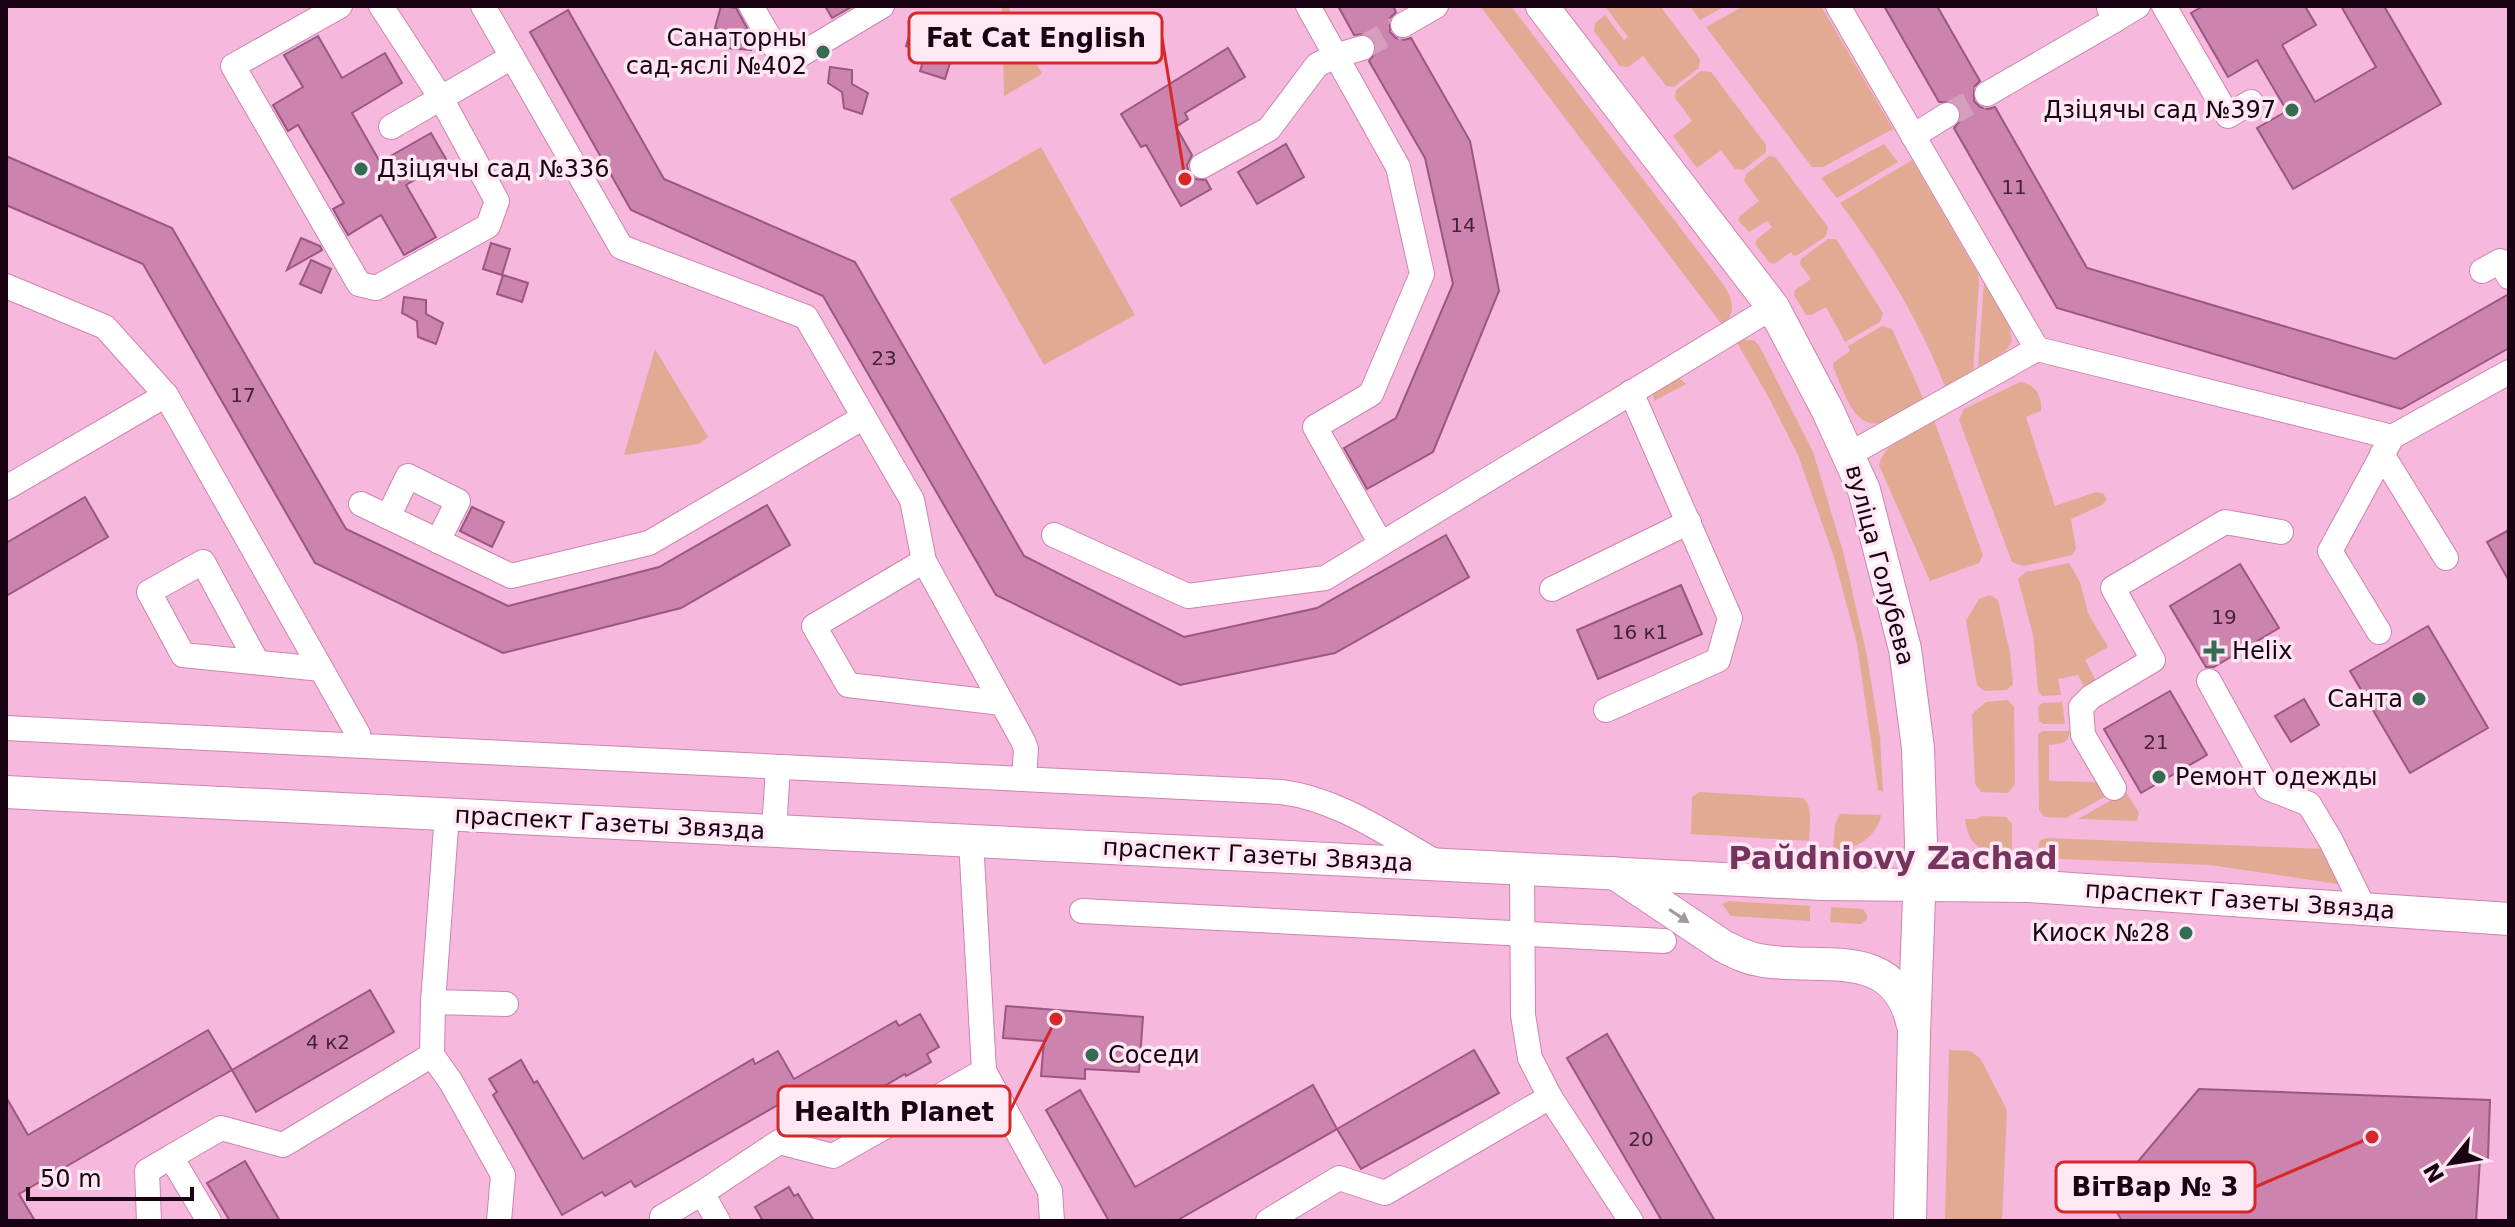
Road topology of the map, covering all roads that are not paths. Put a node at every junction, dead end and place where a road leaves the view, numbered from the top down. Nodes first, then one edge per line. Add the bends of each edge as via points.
1 (340, 6) edge
2 (381, 6) edge
3 (483, 6) edge
4 (751, 6) edge
5 (882, 6) edge
6 (1308, 6) edge
7 (1436, 6) edge
8 (1542, 6) edge
9 (1838, 6) edge
10 (2138, 6) edge
11 (2164, 6) edge
12 (2112, 13) edge
13 (1403, 25) tunnel mouth
14 (1362, 48) tunnel mouth
15 (1335, 56) junction
16 (512, 57) junction
17 (1987, 94) tunnel mouth
18 (441, 98) junction
19 (2251, 102) dead end
20 (1947, 115) tunnel mouth
21 (391, 127) dead end
22 (1913, 136) junction
23 (1202, 166) dead end
24 (2482, 271) dead end
25 (2509, 277) edge
26 (6, 286) edge
27 (1773, 307) junction
28 (2037, 349) junction
29 (2509, 372) edge
30 (1631, 392) junction
31 (166, 395) junction
32 (864, 417) junction
33 (2387, 445) junction
34 (1850, 454) junction
35 (6, 488) edge
36 (361, 504) dead end
37 (388, 517) junction
38 (1689, 522) junction
39 (2281, 532) dead end
40 (1054, 535) dead end
41 (438, 541) junction
42 (1381, 544) junction
43 (2446, 558) dead end
44 (924, 561) junction
45 (1552, 589) dead end
46 (2379, 632) dead end
47 (257, 662) junction
48 (321, 669) junction
49 (2209, 681) dead end
50 (1002, 703) junction
51 (1606, 710) dead end
52 (6, 728) edge
53 (357, 745) junction
54 (778, 767) junction
55 (1032, 780) junction
56 (2114, 788) dead end
57 (6, 792) edge
58 (447, 814) junction
59 (774, 831) junction
60 (971, 840) junction
61 (1440, 864) junction
62 (1522, 869) junction
63 (1614, 873) junction
64 (1920, 883) junction
65 (2364, 908) junction
66 (1082, 911) dead end
67 (2509, 919) edge
68 (1524, 934) junction
69 (1664, 941) dead end
70 (433, 1002) junction
71 (506, 1004) dead end
72 (1914, 1034) junction
73 (432, 1055) junction
74 (984, 1071) junction
75 (1550, 1097) junction
76 (171, 1157) junction
77 (702, 1193) junction
78 (662, 1217) dead end
79 (149, 1221) edge
80 (209, 1221) edge
81 (499, 1221) edge
82 (718, 1221) edge
83 (1052, 1221) edge
84 (1268, 1221) edge
85 (1631, 1221) edge
86 (1910, 1221) edge

1 - 18 lane via 233,66 359,284 376,288 488,226 497,201
2 - 18 lane
3 - 16 lane
4 - 5 lane via 785,64
6 - 15 lane
7 - 13 lane
8 - 27 main road, вуліца Голубева
9 - 22 lane
10 - 12 lane
11 - 19 lane via 2228,116
12 - 17 lane
14 - 15 lane
15 - 23 lane via 1317,65 1269,129
15 - 42 lane via 1398,167 1422,274 1371,394 1315,427
16 - 18 lane
16 - 32 lane via 621,247 806,317
18 - 21 lane
20 - 22 lane
22 - 28 lane
24 - 25 lane via 2500,261
26 - 31 lane via 105,327
27 - 30 lane
27 - 34 main road, вуліца Голубева
28 - 33 lane
28 - 34 lane
29 - 33 lane
30 - 38 lane
30 - 42 lane
31 - 35 lane
31 - 48 lane
32 - 41 lane via 649,543 511,576
32 - 44 lane via 912,500
33 - 43 lane
33 - 46 lane via 2330,551
34 - 64 main road, вуліца Голубева via 1905,649 1918,748
36 - 37 lane
37 - 41 lane
37 - 41 lane via 408,476 458,501
38 - 45 lane
38 - 51 lane via 1730,618 1718,660
39 - 56 lane via 2225,522 2113,588 2153,660 2091,697 2079,712 2083,735
40 - 42 lane via 1188,596 1325,578
44 - 50 lane
44 - 50 lane via 814,626 848,685
47 - 47 lane via 183,655 149,592 203,562
47 - 48 lane
48 - 53 lane via 358,734
49 - 65 lane via 2268,788 2309,804
50 - 55 lane via 1026,749
52 - 53 lane
53 - 54 lane
54 - 55 lane
54 - 59 lane
55 - 61 lane via 1303,796 1349,814
57 - 58 main road, праспект Газеты Звязда
58 - 59 main road, праспект Газеты Звязда
58 - 70 lane
59 - 60 main road, праспект Газеты Звязда
60 - 61 main road, праспект Газеты Звязда
60 - 74 lane
61 - 62 main road, праспект Газеты Звязда
62 - 63 main road, праспект Газеты Звязда
62 - 68 lane
63 - 64 main road, праспект Газеты Звязда via 1822,884
63 -> 72 main road via 1741,955 1845,965 1882,975 1904,999
64 - 65 main road, праспект Газеты Звязда
64 - 72 main road, вуліца Голубева
65 - 67 main road, праспект Газеты Звязда
66 - 68 lane
68 - 69 lane
68 - 75 lane via 1525,1038
70 - 71 lane
70 - 73 lane
72 - 86 main road, вуліца Голубева
73 - 76 lane via 283,1145 221,1128
73 - 81 lane via 503,1175
74 - 77 lane via 833,1156 779,1142
74 - 83 lane via 1050,1191
75 - 84 lane via 1385,1193 1339,1178
75 - 85 lane
76 - 79 lane via 147,1171
76 - 80 lane
77 - 78 lane
77 - 82 lane

